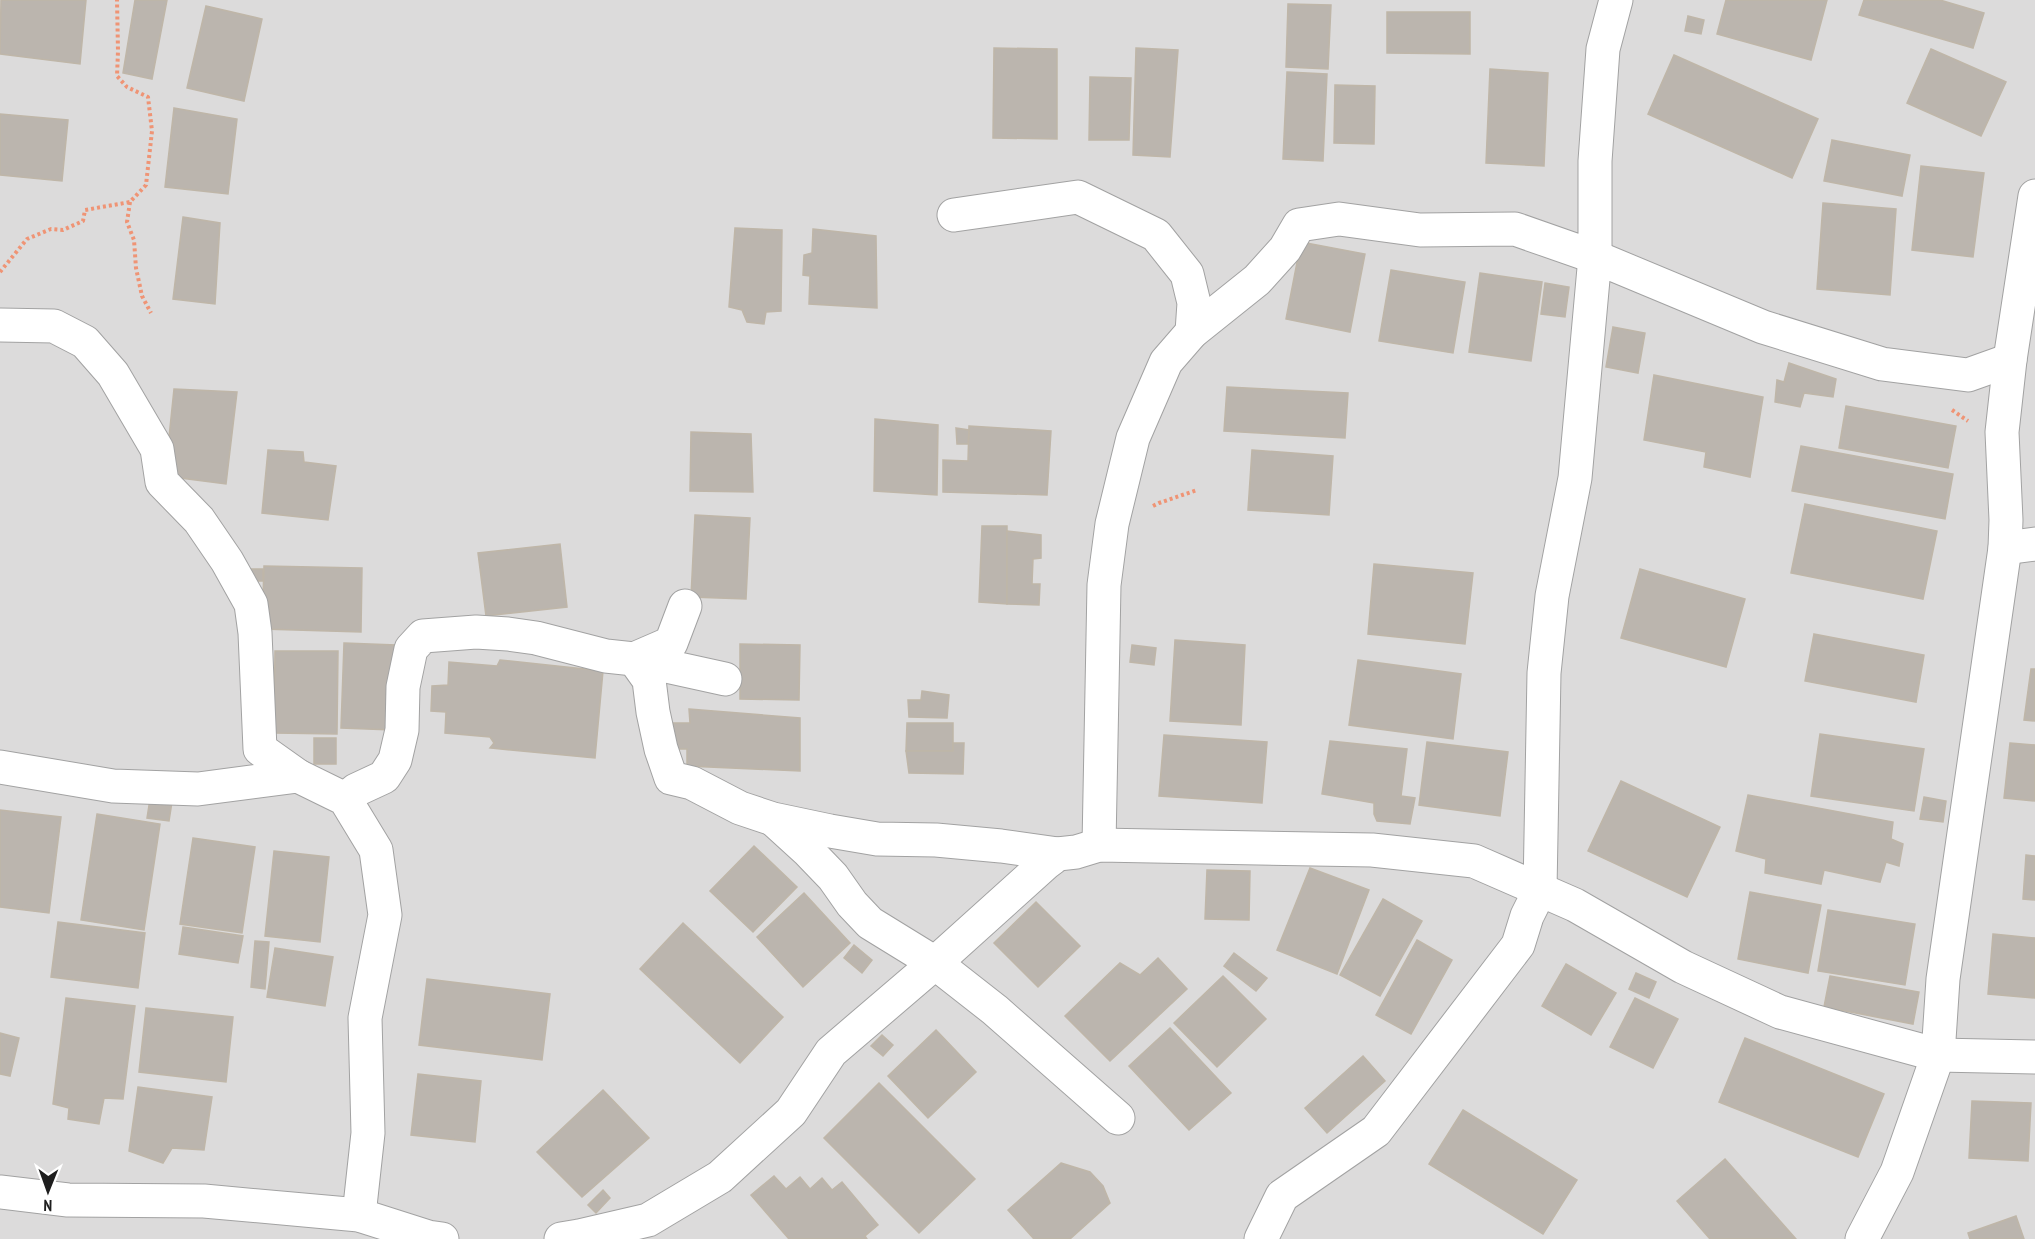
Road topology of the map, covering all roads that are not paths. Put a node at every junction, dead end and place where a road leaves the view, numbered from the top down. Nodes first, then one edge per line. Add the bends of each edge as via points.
1 (1616, 0) edge
2 (2035, 196) edge
3 (954, 215) dead end
4 (1594, 257) junction
5 (0, 325) edge
6 (1192, 332) junction
7 (2010, 360) junction
8 (2020, 546) edge
9 (685, 606) dead end
10 (634, 659) junction
11 (725, 679) dead end
12 (0, 767) edge
13 (298, 776) junction
14 (345, 799) junction
15 (773, 819) junction
16 (1099, 845) junction
17 (1058, 854) junction
18 (1540, 890) junction
19 (935, 963) junction
20 (1938, 1055) junction
21 (2035, 1057) edge
22 (1118, 1119) dead end
23 (0, 1192) edge
24 (359, 1215) junction
25 (440, 1239) edge
26 (561, 1239) edge
27 (1261, 1239) edge
28 (1862, 1239) edge

1 - 4 street via 1603,49 1595,161
2 - 7 street
3 - 6 street via 1078,197 1156,235 1187,274 1194,303
4 - 6 street via 1515,229 1420,230 1339,219 1299,225 1285,249 1257,280
4 - 7 street via 1762,327 1882,364 1968,375
4 - 18 street via 1575,478 1552,596 1544,672
5 - 13 street via 54,326 85,342 113,374 157,449 162,482 199,520 251,603 260,749
6 - 16 street via 1166,362 1133,438 1112,524 1104,585
7 - 8 street via 2002,432 2006,520
8 - 20 street via 1943,979
9 - 10 street via 671,643
10 - 11 street
10 - 14 street via 508,634 423,636 411,649 395,760 384,777
10 - 15 street via 649,680 655,721 671,778 692,783 740,808
12 - 13 street via 113,786 198,789
13 - 14 street
14 - 24 street via 376,850 386,915 365,1018 368,1133
15 - 17 street via 877,839 936,840
15 - 19 street via 833,877 870,923
16 - 17 street
16 - 18 street via 1372,850 1474,861
17 - 19 street
18 - 20 street via 1575,905 1683,967 1780,1012
18 - 27 street via 1518,945 1376,1131 1282,1196
19 - 22 street via 995,1010
19 - 26 street via 831,1052 791,1112 720,1177 648,1220
20 - 21 street
20 - 28 street via 1897,1172
23 - 24 street via 68,1200 204,1201
24 - 25 street

